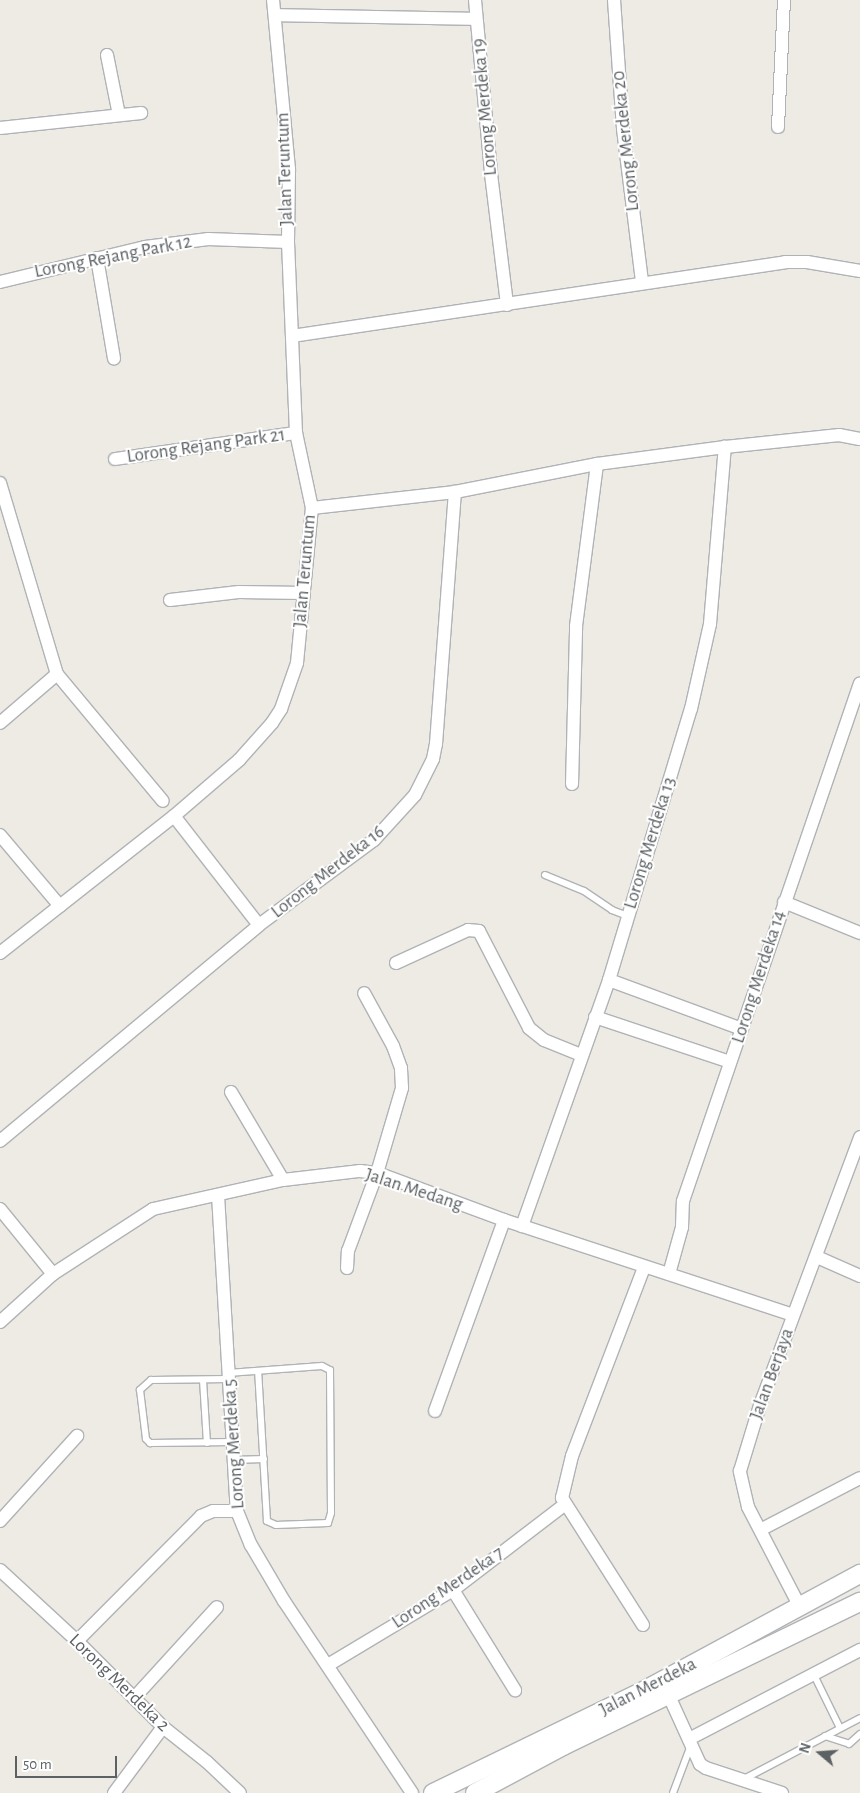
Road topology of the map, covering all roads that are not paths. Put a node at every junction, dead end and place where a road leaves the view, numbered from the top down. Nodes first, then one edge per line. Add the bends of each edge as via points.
1 (273, 0) edge
2 (475, 0) edge
3 (614, 0) edge
4 (784, 0) edge
5 (274, 14) junction
6 (476, 19) junction
7 (107, 55) dead end
8 (141, 112) dead end
9 (119, 115) junction
10 (778, 127) dead end
11 (0, 128) edge
12 (288, 242) junction
13 (97, 258) junction
14 (860, 271) edge
15 (0, 282) edge
16 (642, 282) junction
17 (507, 305) junction
18 (292, 336) junction
19 (114, 359) dead end
20 (296, 433) junction
21 (860, 439) edge
22 (725, 447) junction
23 (115, 459) dead end
24 (597, 464) junction
25 (0, 483) edge
26 (455, 492) junction
27 (312, 508) junction
28 (304, 593) junction
29 (170, 600) dead end
30 (57, 674) junction
31 (860, 683) edge
32 (0, 723) edge
33 (572, 784) dead end
34 (163, 801) dead end
35 (174, 816) junction
36 (0, 835) edge
37 (545, 875) dead end
38 (784, 902) junction
39 (60, 906) junction
40 (628, 916) junction
41 (259, 925) junction
42 (860, 933) edge
43 (0, 953) edge
44 (396, 963) dead end
45 (609, 980) junction
46 (364, 993) dead end
47 (596, 1017) junction
48 (742, 1029) junction
49 (581, 1055) junction
50 (730, 1062) junction
51 (230, 1092) dead end
52 (860, 1137) edge
53 (0, 1142) edge
54 (377, 1173) junction
55 (282, 1180) junction
56 (218, 1195) junction
57 (0, 1209) edge
58 (504, 1220) junction
59 (522, 1226) junction
60 (817, 1257) junction
61 (644, 1267) junction
62 (348, 1268) dead end
63 (53, 1274) junction
64 (669, 1274) junction
65 (860, 1276) edge
66 (793, 1315) junction
67 (0, 1322) edge
68 (258, 1371) junction
69 (228, 1376) junction
70 (203, 1380) junction
71 (435, 1411) dead end
72 (76, 1436) dead end
73 (232, 1442) junction
74 (207, 1443) junction
75 (233, 1460) junction
76 (264, 1460) junction
77 (860, 1478) edge
78 (564, 1506) junction
79 (237, 1511) junction
80 (0, 1521) edge
81 (762, 1529) junction
82 (0, 1570) edge
83 (860, 1574) edge
84 (453, 1590) junction
85 (860, 1602) edge
86 (800, 1607) junction
87 (217, 1608) dead end
88 (644, 1625) dead end
89 (77, 1640) junction
90 (860, 1650) edge
91 (328, 1665) junction
92 (814, 1675) junction
93 (515, 1690) dead end
94 (669, 1696) junction
95 (134, 1698) junction
96 (860, 1718) edge
97 (163, 1728) junction
98 (840, 1728) junction
99 (860, 1734) edge
100 (825, 1736) junction
101 (690, 1742) junction
102 (741, 1780) junction
103 (114, 1793) edge
104 (240, 1793) edge
105 (412, 1793) edge
106 (433, 1793) edge
107 (476, 1793) edge
108 (673, 1793) edge
109 (782, 1793) edge

1 - 5 street, Jalan Teruntum
2 - 6 street
3 - 16 street, Lorong Merdeka 20 via 623,129
4 - 10 street
5 - 6 street, Lorong Merdeka 19
5 - 12 street, Jalan Teruntum via 289,169
6 - 17 street, Lorong Merdeka 19 via 481,40 491,174
7 - 9 street
8 - 9 street
9 - 11 street
12 - 13 street, Lorong Rejang Park 12 via 208,239 145,247
12 - 18 street, Jalan Teruntum
13 - 15 street, Lorong Rejang Park 12
13 - 19 street
14 - 16 street via 808,262 785,262
16 - 17 street
17 - 18 street
18 - 20 street, Jalan Teruntum
20 - 23 street, Lorong Rejang Park 21
20 - 27 street, Jalan Teruntum
21 - 22 street via 839,435
22 - 24 street
22 - 40 street, Lorong Merdeka 13 via 710,624 691,709
24 - 26 street
24 - 33 street via 576,626
25 - 30 street
26 - 27 street
26 - 41 street, Lorong Merdeka 16 via 436,744 428,772 415,795 374,840
27 - 28 street, Jalan Teruntum
28 - 29 street via 239,592
28 - 35 street, Jalan Teruntum via 297,663 281,709 245,753
30 - 32 street
30 - 34 street
31 - 38 street, Lorong Merdeka 14
35 - 39 street, Jalan Teruntum
35 - 41 street
36 - 39 street
37 - 40 lane via 584,891 612,910
38 - 42 street
38 - 48 street, Lorong Merdeka 14
39 - 43 street, Jalan Teruntum
40 - 45 street, Lorong Merdeka 13
41 - 53 street, Lorong Merdeka 16
44 - 49 street via 468,930 479,931 529,1028 544,1040
45 - 47 street, Lorong Merdeka 13
45 - 48 street
46 - 54 street via 393,1046 402,1088
47 - 49 street, Lorong Merdeka 13
47 - 50 street
48 - 50 street, Lorong Merdeka 14
49 - 59 street, Lorong Merdeka 13
50 - 64 street, Lorong Merdeka 14 via 683,1201 682,1227
51 - 55 street
52 - 60 street, Jalan Berjaya
54 - 55 street, Jalan Medang via 343,1172
54 - 58 street, Jalan Medang
54 - 62 street via 348,1251
55 - 56 street, Jalan Medang
56 - 63 street, Jalan Medang via 153,1209
56 - 69 street, Lorong Merdeka 5
57 - 63 street
58 - 59 street, Jalan Medang
58 - 71 street
59 - 61 street, Jalan Medang
60 - 65 street
60 - 66 street, Jalan Berjaya
61 - 64 street, Jalan Medang
61 - 78 street via 562,1485
63 - 67 street, Jalan Medang
64 - 66 street, Jalan Medang
66 - 81 street, Jalan Berjaya via 740,1471 748,1507
68 - 69 lane
68 - 76 lane
68 - 76 lane via 322,1366 330,1370 331,1521 322,1525 276,1526 267,1521
69 - 70 lane
69 - 73 street, Lorong Merdeka 5
70 - 74 lane
70 - 74 lane via 151,1380 140,1390 146,1439 150,1443
72 - 80 street
73 - 74 lane
73 - 75 street, Lorong Merdeka 5
75 - 76 lane
75 - 79 street, Lorong Merdeka 5
77 - 81 street
78 - 84 street, Lorong Merdeka 7
78 - 88 street
79 - 89 street via 213,1510 201,1516
79 - 91 street, Lorong Merdeka 5 via 251,1545 284,1601
81 - 86 street, Jalan Berjaya
82 - 89 street, Lorong Merdeka 2
83 - 86 main road, Jalan Merdeka
84 - 91 street, Lorong Merdeka 7
84 - 93 street
85 - 94 main road, Jalan Merdeka
86 - 106 main road, Jalan Merdeka via 647,1689
87 - 95 street
89 - 95 street, Lorong Merdeka 2
90 - 92 street
91 - 105 street, Lorong Merdeka 5
92 - 98 lane
92 - 101 street
94 - 101 street
94 - 107 main road, Jalan Merdeka via 562,1746
95 - 97 street, Lorong Merdeka 2
96 - 98 lane
97 - 103 street
97 - 104 street, Lorong Merdeka 2
98 - 100 lane
99 - 100 lane via 849,1744
100 - 102 lane
101 - 102 street via 706,1768
101 - 108 lane
102 - 109 street

